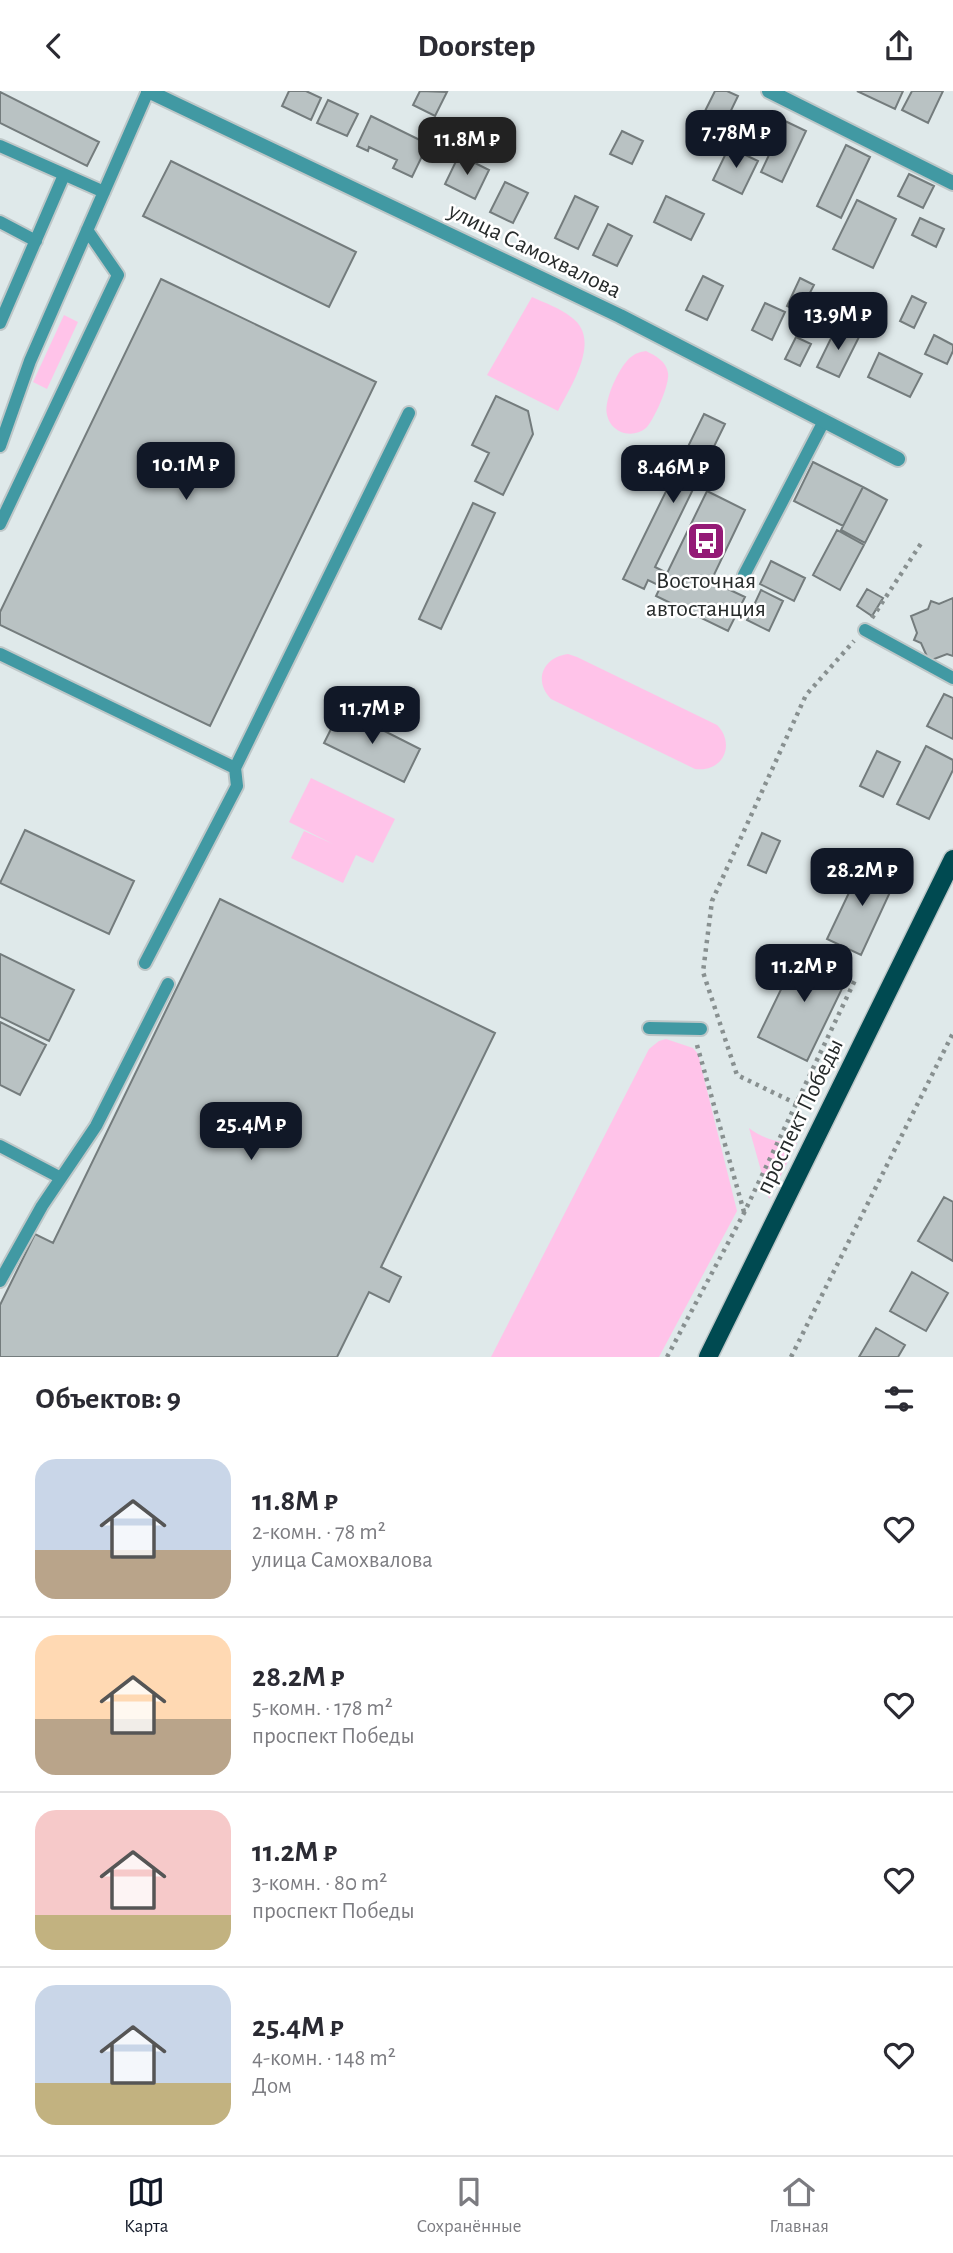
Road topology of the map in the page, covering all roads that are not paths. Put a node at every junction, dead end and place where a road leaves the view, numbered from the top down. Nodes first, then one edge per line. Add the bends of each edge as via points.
1 (148, 91) edge
2 (769, 91) edge
3 (0, 146) edge
4 (64, 175) junction
5 (953, 183) edge
6 (104, 193) junction
7 (0, 222) edge
8 (87, 230) junction
9 (36, 240) junction
10 (5, 298) edge
11 (0, 323) edge
12 (409, 413) dead end
13 (824, 421) junction
14 (0, 446) edge
15 (898, 460) dead end
16 (0, 524) edge
17 (744, 575) dead end
18 (864, 630) road end
19 (0, 654) edge
20 (953, 678) edge
21 (235, 768) junction
22 (953, 859) edge
23 (145, 963) dead end
24 (168, 984) dead end
25 (649, 1028) dead end
26 (697, 1028) road end
27 (0, 1146) edge
28 (61, 1178) junction
29 (0, 1281) edge
30 (708, 1357) edge

1 - 6 lane
1 - 13 street, улица Самохвалова via 620,316
2 - 5 street
3 - 4 lane
4 - 6 lane
4 - 9 lane
6 - 8 lane
7 - 9 lane
8 - 14 lane via 30,361
8 - 16 lane via 118,275
9 - 10 lane
10 - 11 lane
12 - 21 lane
13 - 15 street, улица Самохвалова
13 - 17 lane
18 - 20 lane
19 - 21 lane
21 - 23 lane via 237,786
22 - 30 main road, проспект Победы
24 - 28 lane via 96,1126
25 - 26 lane
27 - 28 lane
28 - 29 lane

